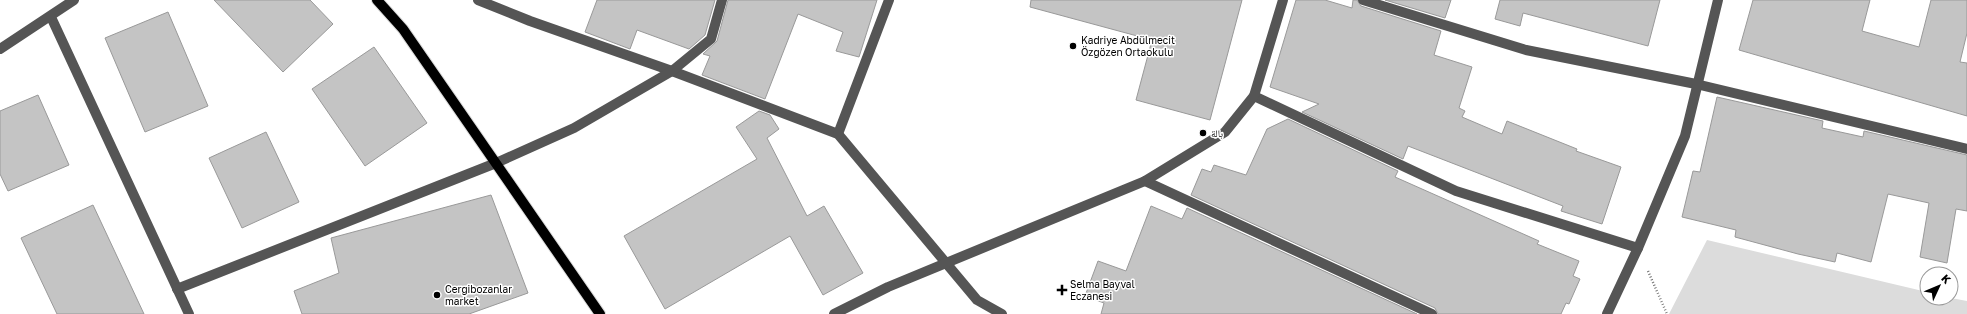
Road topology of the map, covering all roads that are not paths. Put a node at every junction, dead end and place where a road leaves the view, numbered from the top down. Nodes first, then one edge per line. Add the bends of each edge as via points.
1 (74, 0) edge
2 (377, 0) edge
3 (478, 0) edge
4 (722, 0) edge
5 (889, 0) edge
6 (1283, 0) edge
7 (1363, 0) edge
8 (1718, 0) edge
9 (51, 17) junction
10 (0, 49) edge
11 (672, 71) junction
12 (1696, 84) junction
13 (1254, 96) junction
14 (838, 134) junction
15 (1967, 149) edge
16 (496, 163) junction
17 (1145, 182) junction
18 (1638, 248) junction
19 (946, 263) junction
20 (177, 289) junction
21 (189, 314) edge
22 (600, 314) edge
23 (834, 314) edge
24 (1002, 314) edge
25 (1432, 314) edge
26 (1607, 314) edge

1 - 9 street
2 - 16 main road via 403,29
3 - 11 street
4 - 11 street via 710,39
5 - 14 street
6 - 13 street
7 - 12 street via 1526,50
8 - 12 street
9 - 10 street
9 - 20 street
11 - 14 street
11 - 16 street via 574,128
12 - 15 street
12 - 18 street via 1685,136
13 - 17 street via 1225,132
13 - 18 street via 1456,191
14 - 19 street
16 - 20 street
16 - 22 main road
17 - 19 street
17 - 25 street
18 - 26 street
19 - 23 street via 888,287
19 - 24 street via 977,300
20 - 21 street

